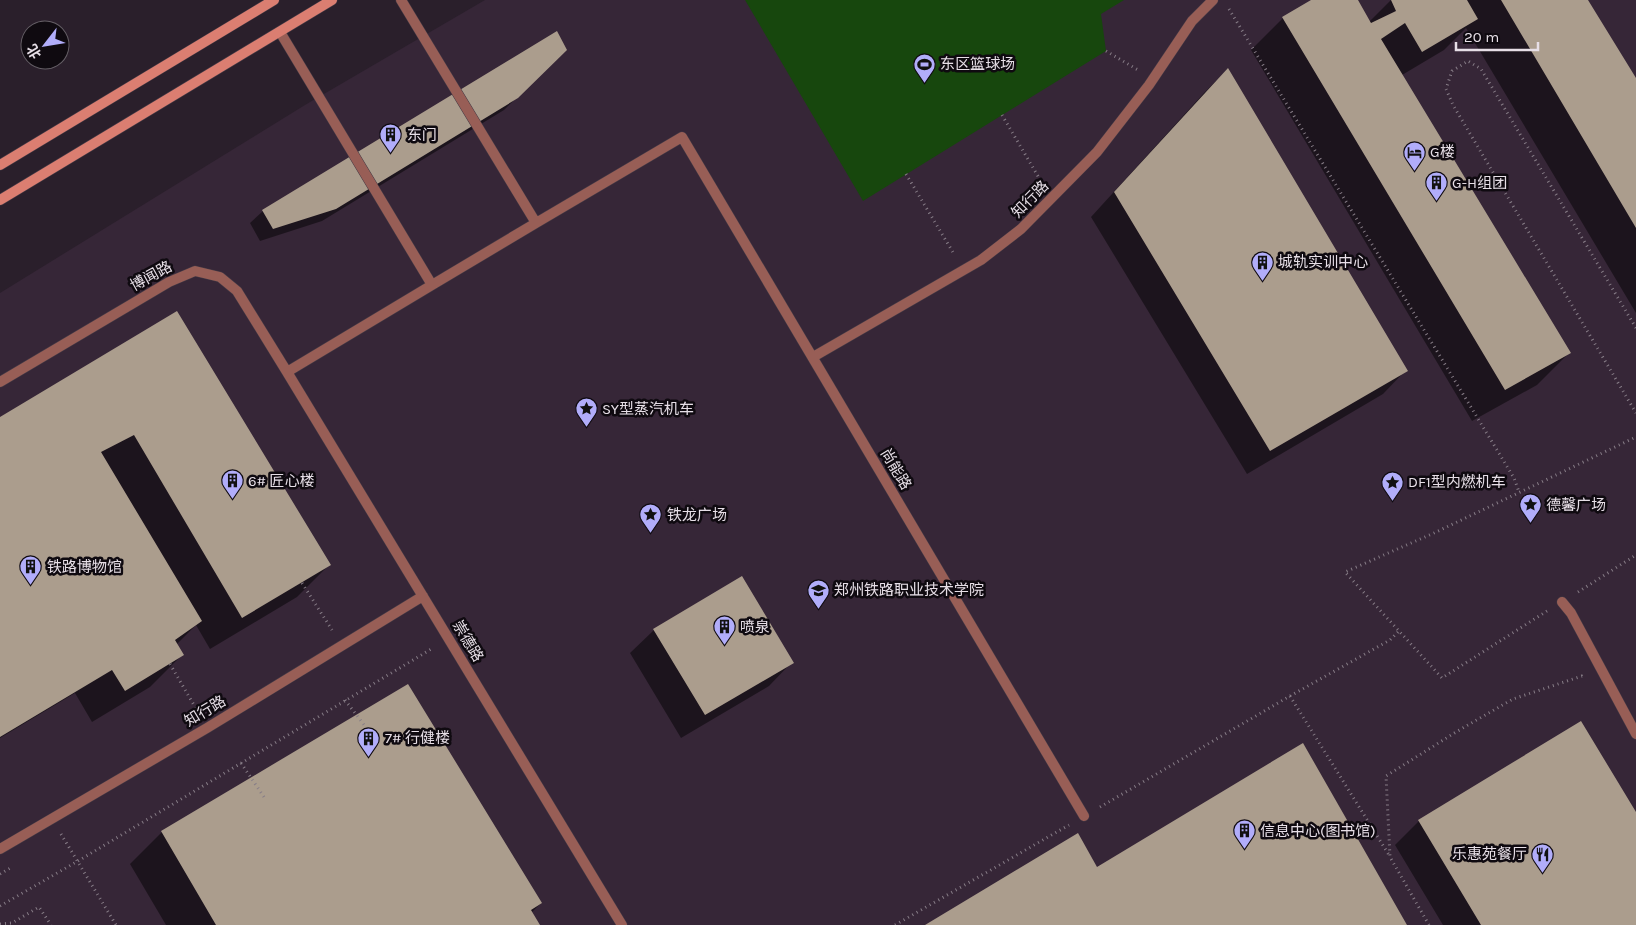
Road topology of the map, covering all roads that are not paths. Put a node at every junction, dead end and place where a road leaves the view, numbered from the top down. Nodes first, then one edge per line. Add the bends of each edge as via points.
1 (274, 0) edge
2 (332, 0) edge
3 (401, 0) edge
4 (1213, 0) edge
5 (280, 32) junction
6 (0, 165) edge
7 (0, 200) edge
8 (536, 223) junction
9 (432, 285) junction
10 (812, 357) junction
11 (287, 372) junction
12 (0, 382) edge
13 (423, 596) junction
14 (1562, 602) road end
15 (1636, 734) edge
16 (1084, 816) road end
17 (0, 849) edge
18 (622, 925) edge

1 - 6 street
2 - 5 street
3 - 8 street
4 - 10 street, 知行路 via 1192,21 1098,152 1021,229 981,260
5 - 7 street
5 - 9 street
8 - 9 street
8 - 10 street, 尚能路 via 682,137
9 - 11 street
10 - 16 street, 尚能路
11 - 12 street, 博闻路 via 237,291 220,277 195,271 169,282
11 - 13 street, 崇德路
13 - 17 street, 知行路
13 - 18 street, 崇德路
14 - 15 street

